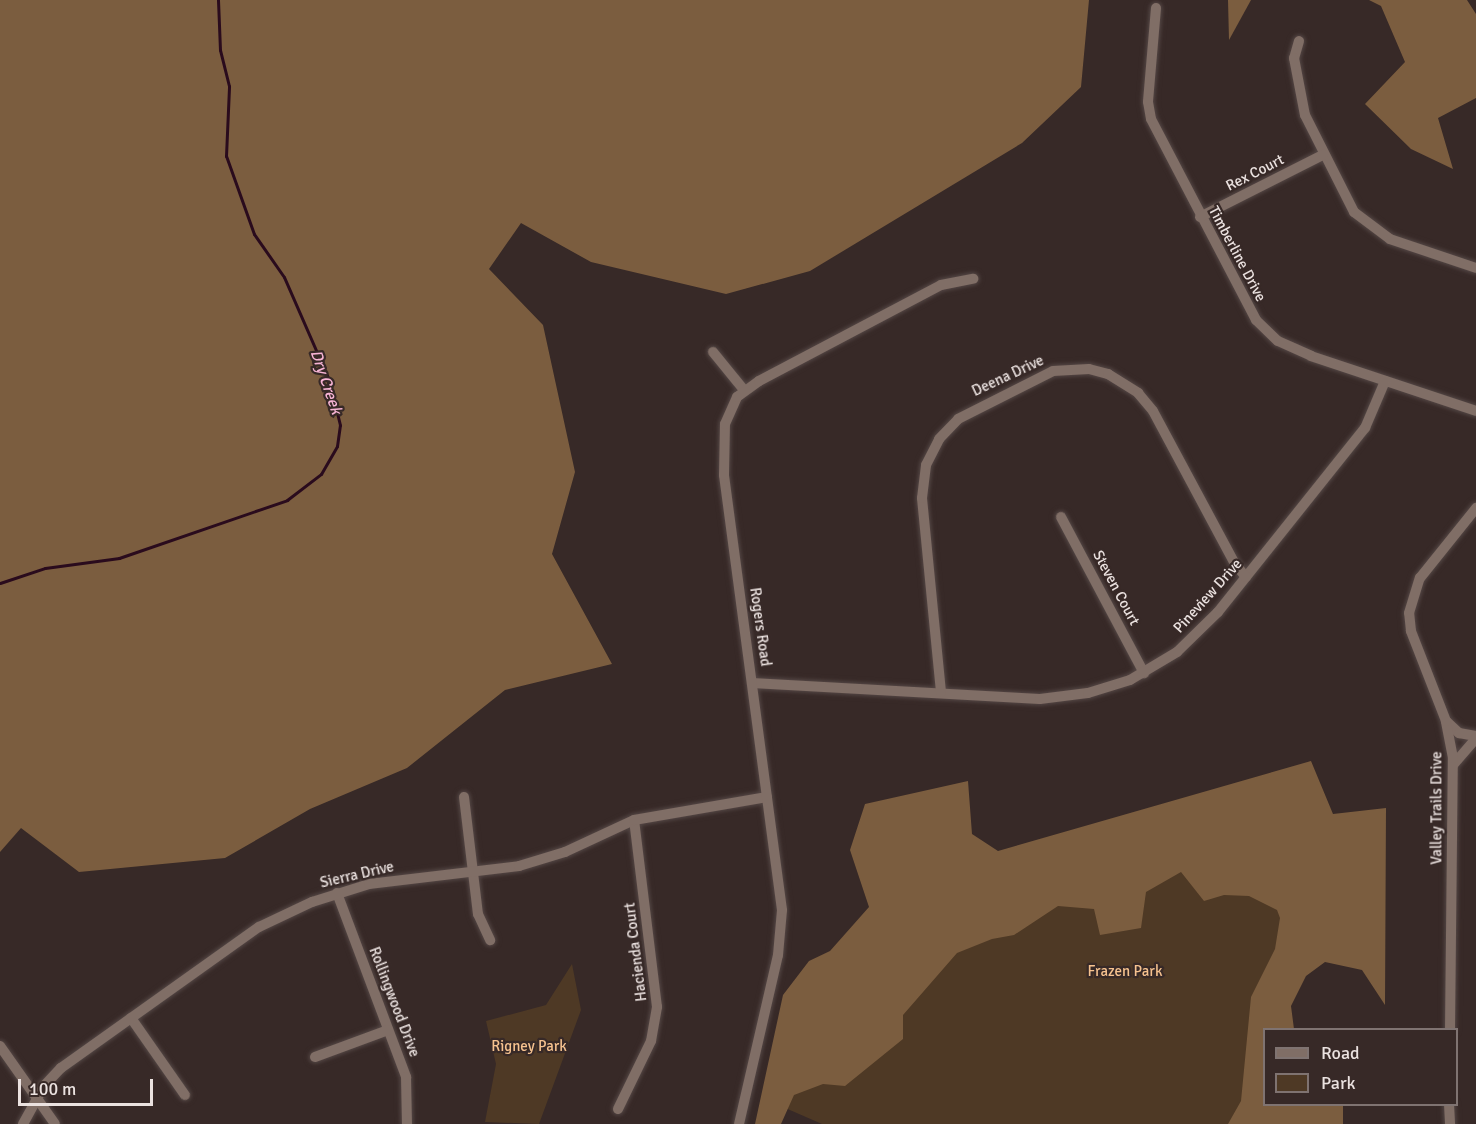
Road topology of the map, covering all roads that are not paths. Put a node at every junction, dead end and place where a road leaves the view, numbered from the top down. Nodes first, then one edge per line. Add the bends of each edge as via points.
1 (1156, 8) dead end
2 (1299, 41) dead end
3 (1323, 155) junction
4 (1200, 217) junction
5 (1476, 268) edge
6 (973, 279) dead end
7 (713, 352) dead end
8 (1385, 381) junction
9 (744, 390) junction
10 (1476, 411) edge
11 (1476, 508) edge
12 (1061, 517) dead end
13 (1246, 577) junction
14 (1144, 673) junction
15 (752, 683) junction
16 (941, 692) junction
17 (1446, 721) junction
18 (1476, 737) edge
19 (1453, 765) junction
20 (464, 797) dead end
21 (767, 798) junction
22 (633, 820) junction
23 (472, 871) junction
24 (337, 893) junction
25 (490, 940) dead end
26 (131, 1018) junction
27 (1450, 1028) edge
28 (388, 1030) junction
29 (0, 1046) edge
30 (315, 1057) dead end
31 (185, 1095) dead end
32 (37, 1098) junction
33 (1449, 1106) edge
34 (618, 1109) dead end
35 (23, 1124) edge
36 (55, 1124) edge
37 (407, 1124) edge
38 (739, 1124) edge
39 (1450, 1124) edge

1 - 4 street, Timberline Drive via 1148,102 1151,119
2 - 3 street via 1294,58 1298,88 1308,124
3 - 4 street, Rex Court
3 - 5 street via 1346,200 1366,224 1390,239
4 - 8 street, Timberline Drive via 1250,312 1269,334 1311,356
6 - 9 street, Rogers Road via 940,285
7 - 9 street
8 - 10 street, Timberline Drive
8 - 13 street, Pineview Drive via 1365,428
9 - 15 street, Rogers Road via 728,413 722,453
11 - 17 street, Valley Trails Drive via 1420,578 1411,601 1411,631
12 - 14 street, Steven Court
13 - 14 street, Pineview Drive via 1200,632
13 - 16 street, Deena Drive via 1235,564 1146,401 1108,374 1089,369 1053,370 958,419 939,439 926,465 922,498
14 - 16 street, Pineview Drive via 1103,690 1060,698
15 - 16 street, Pineview Drive
15 - 21 street, Rogers Road
17 - 18 street via 1459,733
17 - 19 street, Valley Trails Drive
18 - 19 street
19 - 27 street, Valley Trails Drive
20 - 23 street
21 - 22 street, Sierra Drive
21 - 38 street, Rogers Road via 781,929
22 - 23 street, Sierra Drive via 549,858
22 - 34 street, Hacienda Court via 657,1007 651,1041
23 - 24 street, Sierra Drive via 369,884
23 - 25 street via 478,914
24 - 26 street, Sierra Drive via 259,927
24 - 28 street, Rollingwood Drive
26 - 31 street
26 - 32 street, Sierra Drive via 61,1068
28 - 30 street
28 - 37 street, Rollingwood Drive via 406,1077
29 - 32 street
32 - 35 street, Sierra Drive
32 - 36 street
33 - 39 street

